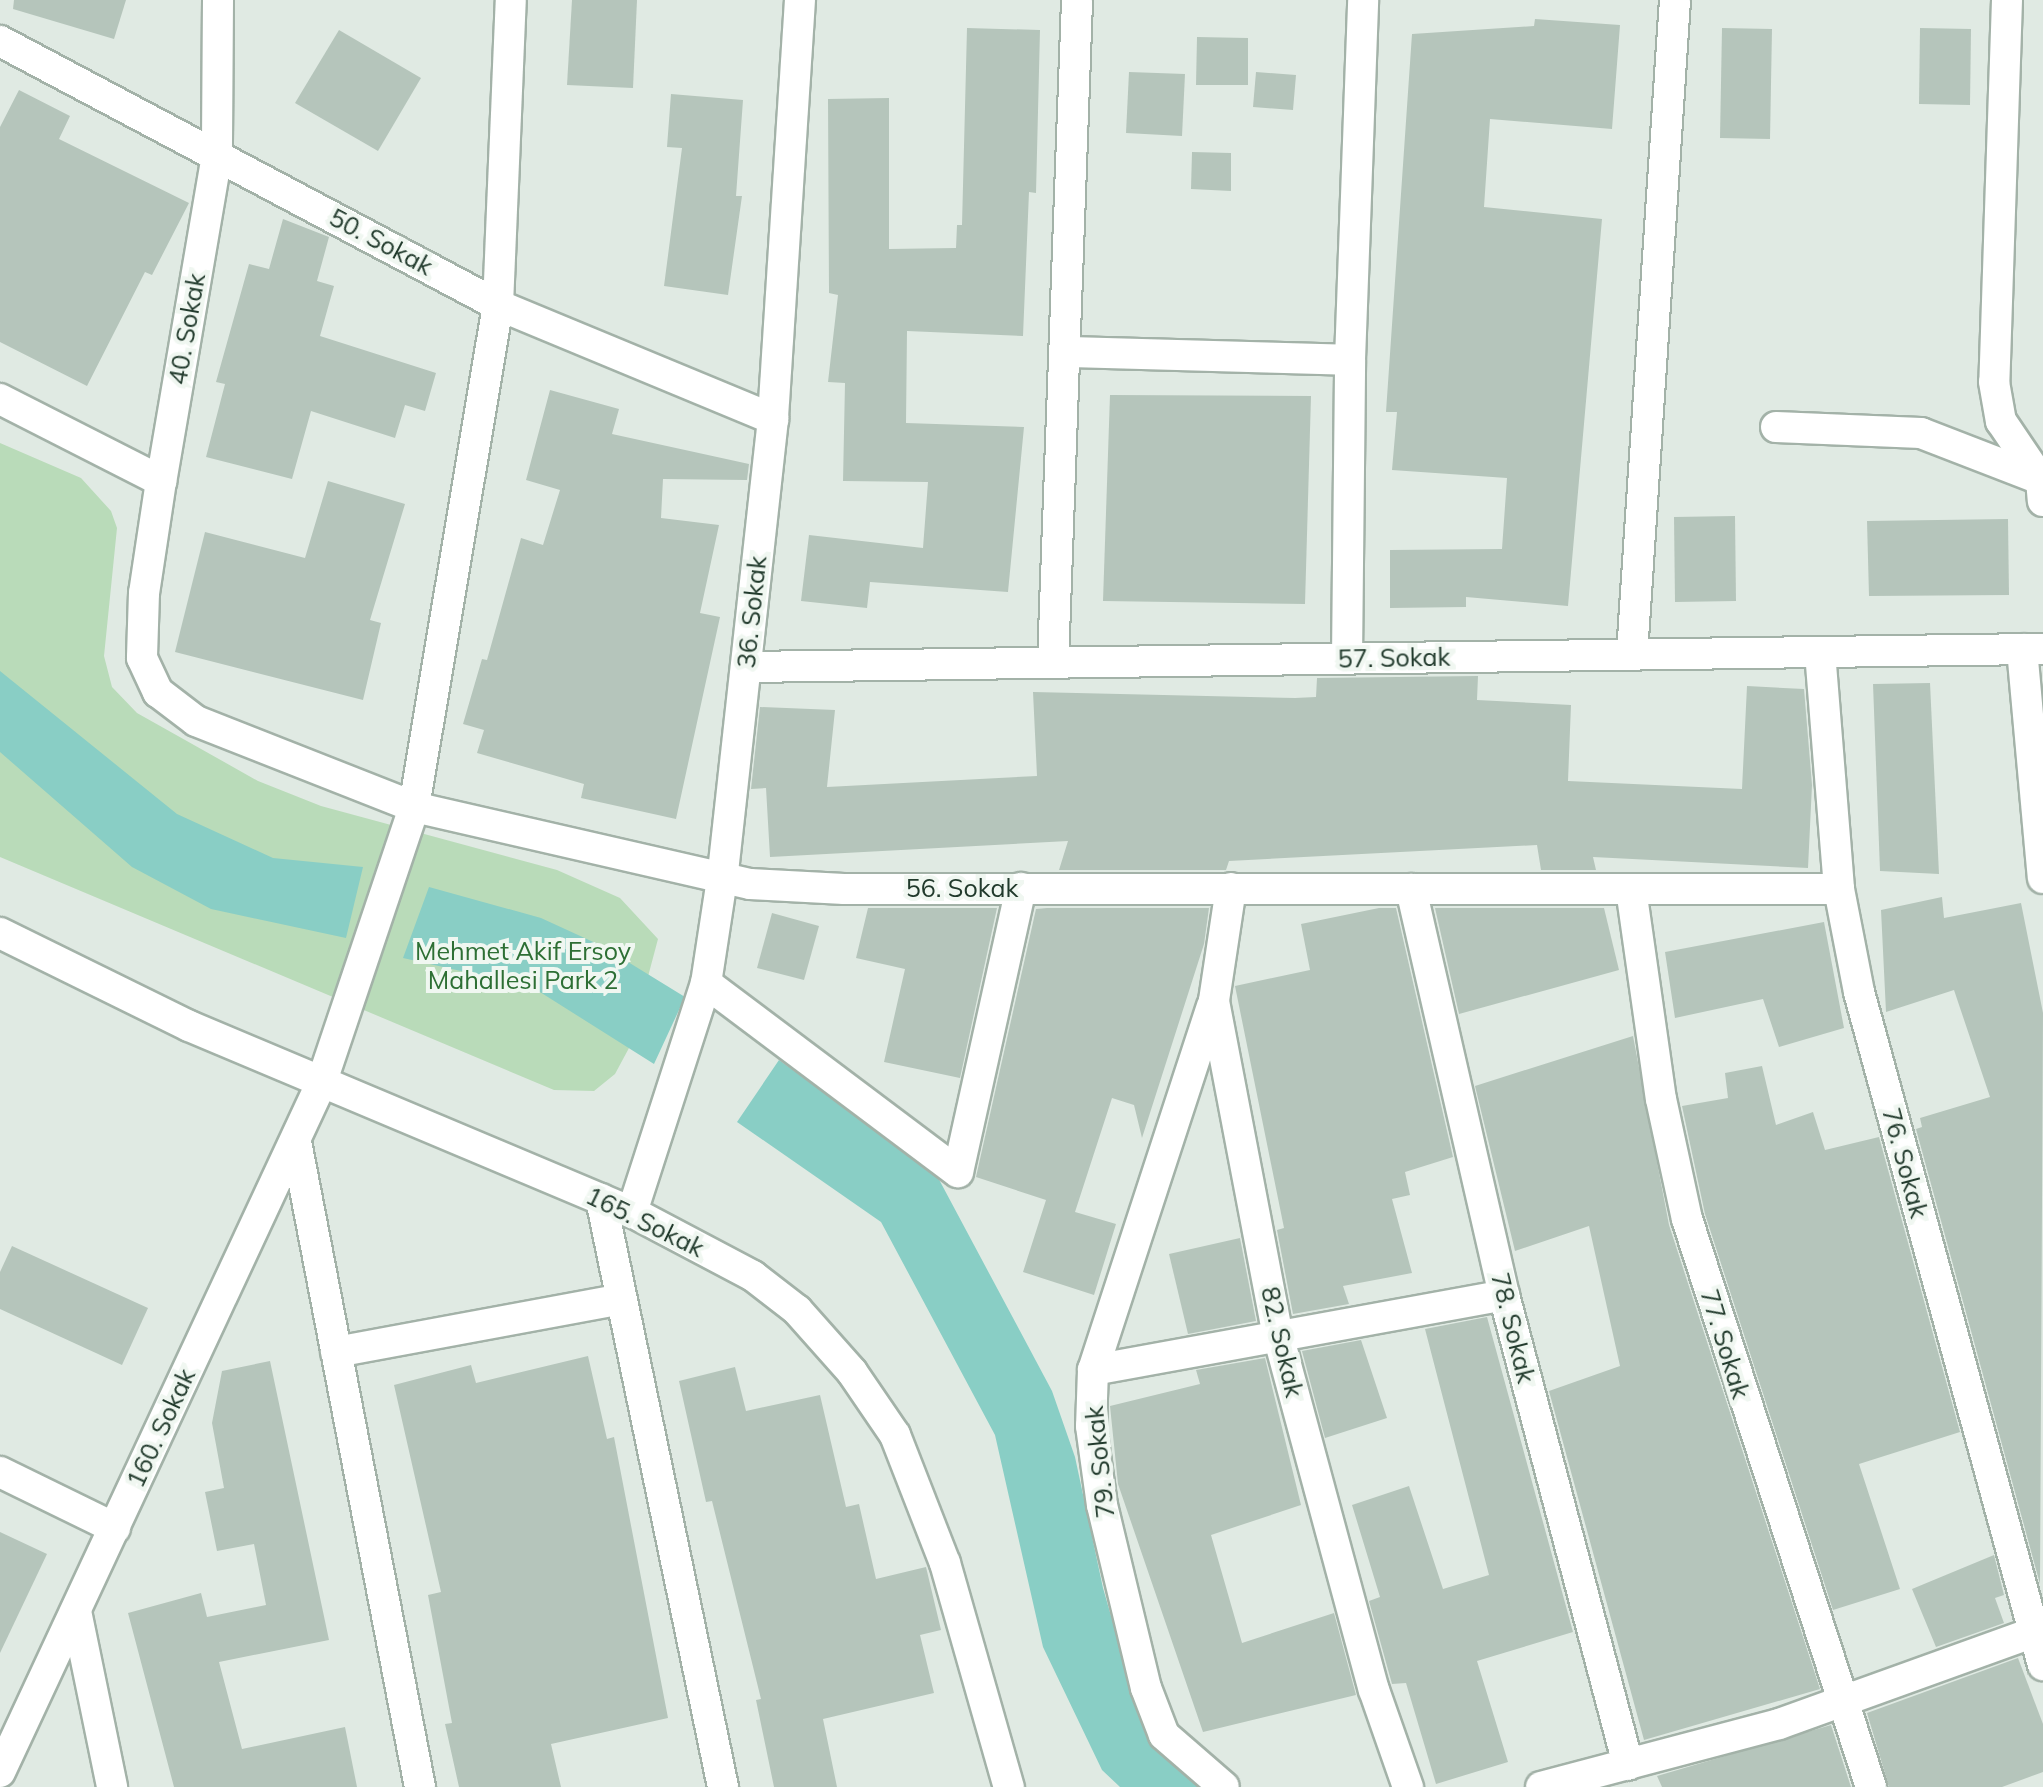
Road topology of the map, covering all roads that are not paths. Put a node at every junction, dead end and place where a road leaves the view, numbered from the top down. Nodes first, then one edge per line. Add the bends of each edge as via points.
1 (218, 0) edge
2 (511, 0) edge
3 (800, 0) edge
4 (1077, 0) edge
5 (1363, 0) edge
6 (1675, 0) edge
7 (2007, 0) edge
8 (0, 41) edge
9 (217, 155) junction
10 (498, 305) junction
11 (1067, 352) junction
12 (1350, 360) junction
13 (0, 399) edge
14 (773, 419) junction
15 (1776, 427) dead end
16 (160, 481) junction
17 (2042, 487) edge
18 (2032, 649) edge
19 (1820, 652) junction
20 (1632, 654) junction
21 (142, 658) joint
22 (1346, 658) junction
23 (1053, 662) junction
24 (746, 667) junction
25 (414, 807) junction
26 (2043, 875) edge
27 (722, 879) junction
28 (1021, 888) junction
29 (1231, 888) junction
30 (1411, 889) junction
31 (1631, 889) junction
32 (1838, 889) junction
33 (0, 933) edge
34 (706, 983) junction
35 (1214, 1001) junction
36 (322, 1084) junction
37 (296, 1142) junction
38 (601, 1198) junction
39 (632, 1212) junction
40 (1504, 1295) junction
41 (622, 1299) junction
42 (1278, 1335) junction
43 (336, 1352) junction
44 (1092, 1370) junction
45 (0, 1472) edge
46 (115, 1528) junction
47 (76, 1611) junction
48 (2038, 1631) edge
49 (2043, 1665) edge
50 (1841, 1703) junction
51 (1628, 1765) junction
52 (0, 1772) edge
53 (112, 1787) edge
54 (420, 1787) edge
55 (723, 1787) edge
56 (1009, 1787) edge
57 (1224, 1787) edge
58 (1408, 1787) edge
59 (1541, 1787) edge
60 (1871, 1787) edge

1 - 9 street, 40. Sokak
2 - 10 street, 160. Sokak
3 - 14 street, 36. Sokak
4 - 11 street
5 - 12 street
6 - 20 street
7 - 17 street via 1994,382 2001,422
8 - 9 street, 50. Sokak
9 - 10 street, 50. Sokak
9 - 16 street, 40. Sokak
10 - 14 street, 50. Sokak
10 - 25 street, 160. Sokak
11 - 12 street
11 - 23 street
12 - 22 street
13 - 16 street
14 - 24 street, 36. Sokak
15 - 17 street via 1921,433
16 - 21 street, 40. Sokak
18 - 19 street, 57. Sokak
18 - 26 street
19 - 20 street, 57. Sokak
19 - 32 street, 76. Sokak
20 - 22 street, 57. Sokak
21 - 25 street, 56. Sokak via 158,692 196,721
22 - 23 street, 57. Sokak
23 - 24 street, 57. Sokak
24 - 27 street, 36. Sokak
25 - 27 street, 56. Sokak
25 - 36 street, 160. Sokak
27 - 28 street, 56. Sokak via 844,889
27 - 34 street, 36. Sokak
28 - 29 street, 56. Sokak
28 - 34 street via 958,1172
29 - 30 street, 56. Sokak
29 - 35 street, 82. Sokak
30 - 31 street, 56. Sokak
30 - 40 street, 78. Sokak
31 - 32 street, 56. Sokak
31 - 50 street, 77. Sokak via 1660,1099 1687,1219
32 - 48 street, 76. Sokak via 1859,992
33 - 36 street, 165. Sokak
34 - 39 street, 36. Sokak
35 - 42 street, 82. Sokak
35 - 44 street, 79. Sokak
36 - 37 street, 160. Sokak
36 - 38 street, 165. Sokak
37 - 43 street
37 - 46 street, 160. Sokak
38 - 39 street, 165. Sokak
38 - 41 street
39 - 56 street, 165. Sokak via 753,1276 797,1310 852,1372 894,1435 945,1563
40 - 42 street
40 - 51 street, 78. Sokak
41 - 43 street
41 - 55 street
42 - 44 street
42 - 58 street, 82. Sokak via 1374,1690
43 - 54 street
44 - 57 street, 79. Sokak via 1091,1426 1102,1506 1146,1688 1164,1734
45 - 46 street
46 - 47 street, 160. Sokak
47 - 52 street, 160. Sokak
47 - 53 street
48 - 49 street, 76. Sokak
48 - 50 street
50 - 51 street
50 - 60 street, 77. Sokak
51 - 59 street

